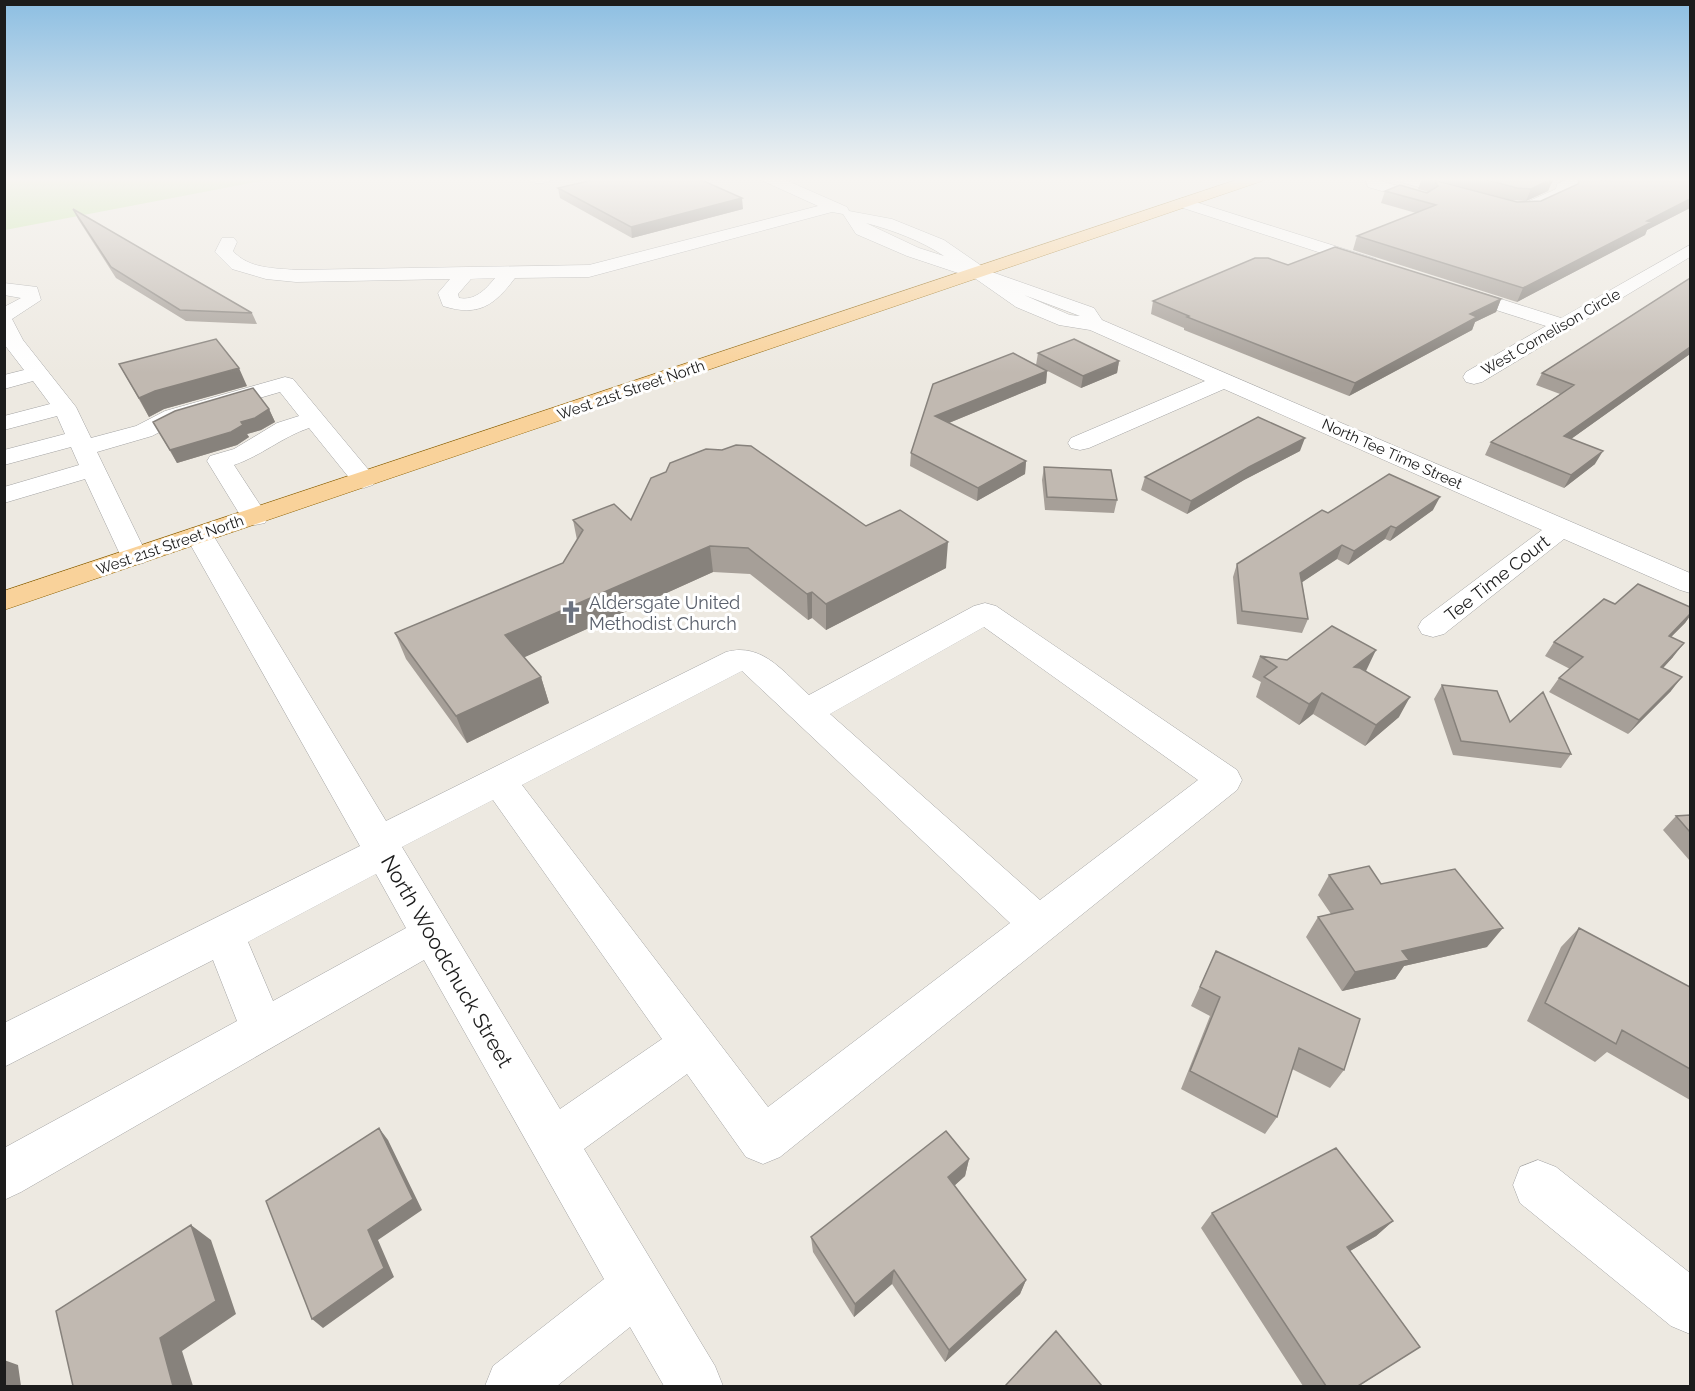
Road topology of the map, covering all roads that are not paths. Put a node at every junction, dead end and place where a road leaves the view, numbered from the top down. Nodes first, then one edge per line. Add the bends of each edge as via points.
1 (228, 242) dead end
2 (696, 243) edge
3 (935, 243) edge
4 (1067, 243) edge
5 (1324, 243) edge
6 (1690, 250) edge
7 (1382, 267) edge
8 (466, 273) junction
9 (509, 273) junction
10 (980, 273) junction
11 (1438, 285) edge
12 (4, 290) edge
13 (4, 316) edge
14 (4, 322) edge
15 (1563, 325) junction
16 (38, 373) junction
17 (1474, 377) dead end
18 (1223, 381) junction
19 (4, 382) edge
20 (64, 407) junction
21 (314, 419) junction
22 (4, 423) edge
23 (1080, 443) dead end
24 (85, 452) junction
25 (4, 458) edge
26 (364, 480) junction
27 (4, 495) edge
28 (255, 517) junction
29 (1562, 528) junction
30 (199, 535) junction
31 (134, 557) junction
32 (1690, 585) edge
33 (4, 601) edge
34 (1433, 627) dead end
35 (806, 712) junction
36 (499, 781) junction
37 (381, 847) junction
38 (1039, 924) junction
39 (224, 934) junction
40 (432, 935) junction
41 (263, 1030) junction
42 (693, 1044) junction
43 (4, 1046) edge
44 (553, 1142) junction
45 (4, 1175) edge
46 (1538, 1185) dead end
47 (637, 1287) junction
48 (1690, 1307) edge
49 (513, 1386) edge
50 (695, 1386) edge

1 - 8 street via 224,252 231,262 250,271 296,276
2 - 9 street via 589,271
3 - 10 street, North Tee Time Street
4 - 10 main road, West 21st Street North
5 - 7 street
6 - 15 street, West Cornelison Circle
8 - 9 street
8 - 9 street via 448,293 450,302 457,305 484,302
10 - 18 street, North Tee Time Street via 1023,303 1066,321 1094,324
10 - 26 main road, West 21st Street North
11 - 15 street
12 - 13 street via 30,291 31,300
14 - 16 street via 13,341
15 - 17 street, West Cornelison Circle
16 - 19 street
16 - 20 street
18 - 23 street
18 - 29 street, North Tee Time Street
20 - 22 street
20 - 24 street
21 - 24 street via 285,384 173,416
21 - 26 street
21 - 28 street via 285,428 243,454 219,461
24 - 25 street
24 - 27 street
24 - 31 street
26 - 28 main road, West 21st Street North
28 - 30 main road, West 21st Street North
29 - 32 street, North Tee Time Street
29 - 34 street, Tee Time Court
30 - 31 main road, West 21st Street North
30 - 37 street, North Woodchuck Street
31 - 33 main road, West 21st Street North
35 - 36 street via 751,661 737,660
35 - 38 street
35 - 38 street via 985,613 1224,780
36 - 37 street
36 - 42 street
37 - 39 street
37 - 40 street, North Woodchuck Street
38 - 42 street via 762,1140
39 - 41 street
39 - 43 street
40 - 41 street
40 - 44 street, North Woodchuck Street
41 - 45 street
42 - 44 street
44 - 47 street, North Woodchuck Street
46 - 48 street
47 - 49 street
47 - 50 street, North Woodchuck Street

